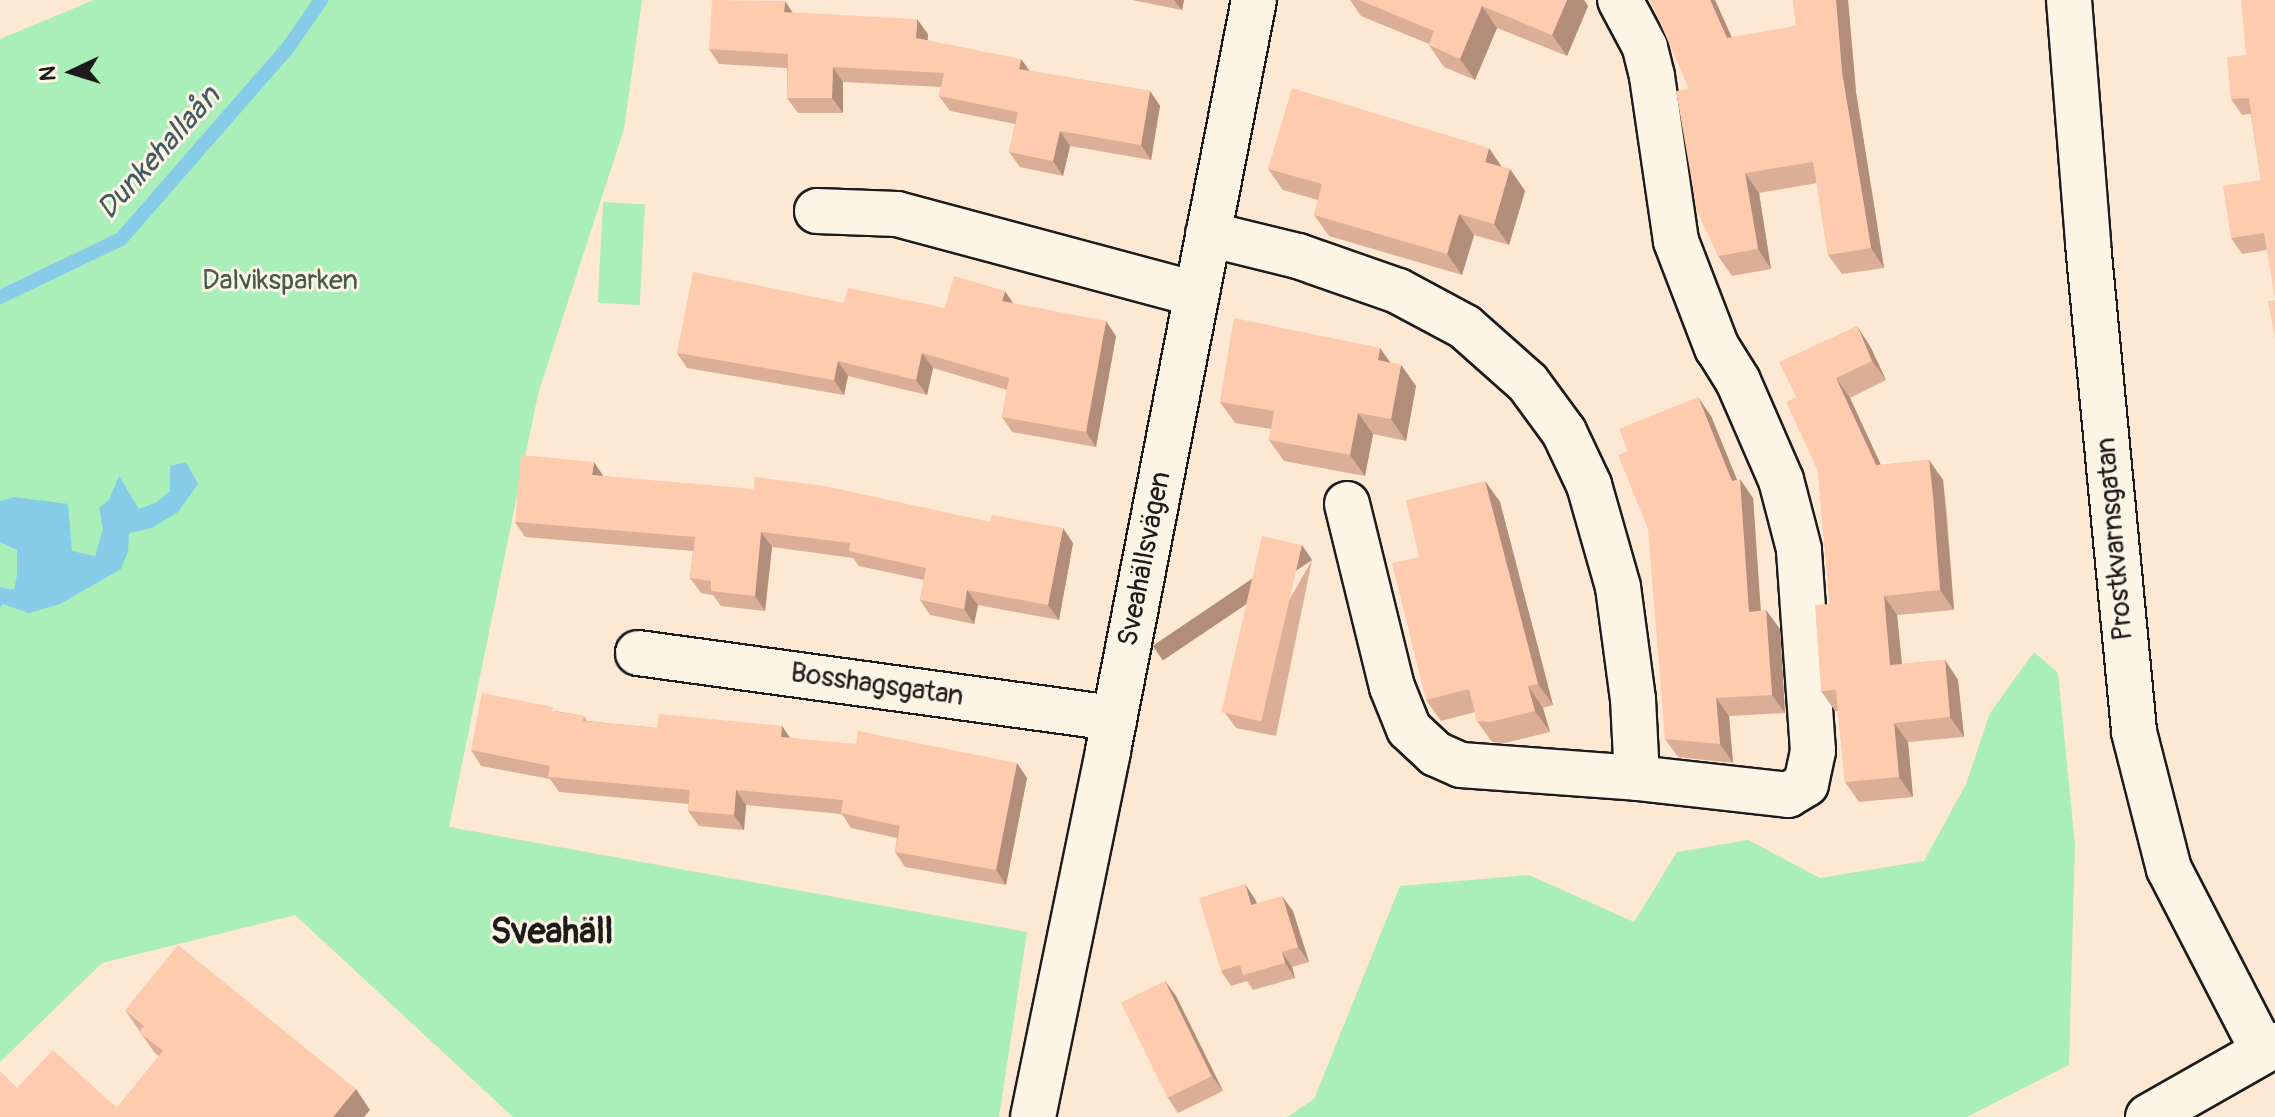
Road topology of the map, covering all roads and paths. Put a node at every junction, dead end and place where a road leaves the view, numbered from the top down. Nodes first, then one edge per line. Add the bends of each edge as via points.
1 (1254, 0) edge
2 (1620, 0) edge
3 (2069, 0) edge
4 (817, 211) dead end
5 (1208, 234) junction
6 (1195, 294) junction
7 (1347, 504) dead end
8 (638, 653) dead end
9 (1115, 718) junction
10 (1637, 778) junction
11 (2269, 1048) edge
12 (1033, 1117) edge
13 (2148, 1117) edge

1 - 5 street, Sveahällsvägen
2 - 10 street via 1645,47 1652,76 1676,241 1717,348 1738,381 1781,480 1799,549 1813,751 1806,784 1788,795
3 - 11 street, Prostkvarnsgatan via 2134,732 2169,869
4 - 6 street via 897,214
5 - 6 street, Sveahällsvägen
5 - 10 street via 1298,256 1398,291 1465,327 1528,383 1564,432 1589,485 1618,587
6 - 9 street, Sveahällsvägen
7 - 10 street via 1392,687 1409,729 1436,754 1461,765
8 - 9 street, Bosshagsgatan
9 - 12 street, Sveahällsvägen
11 - 13 street

